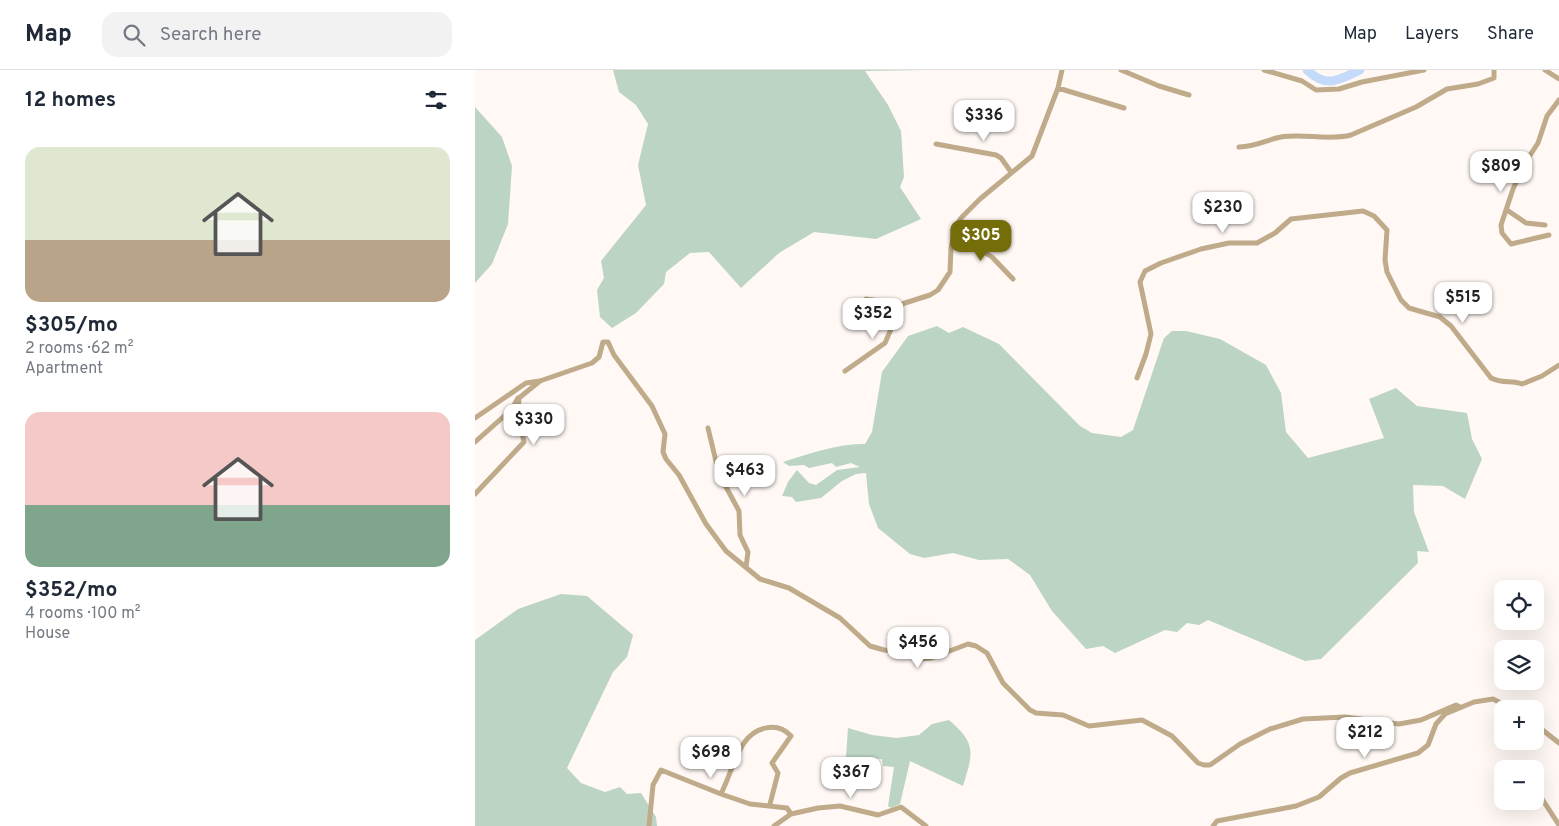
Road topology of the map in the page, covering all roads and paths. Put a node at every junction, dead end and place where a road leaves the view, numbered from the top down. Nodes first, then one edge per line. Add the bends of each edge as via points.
1 (1062, 70) edge
2 (1121, 70) edge
3 (1264, 70) edge
4 (1424, 70) edge
5 (1494, 70) edge
6 (1545, 70) edge
7 (1559, 79) edge
8 (1058, 88) junction
9 (1189, 95) dead end
10 (1559, 100) edge
11 (1124, 108) dead end
12 (936, 144) dead end
13 (1239, 147) dead end
14 (1011, 172) junction
15 (1507, 210) junction
16 (1545, 225) dead end
17 (955, 234) junction
18 (1549, 235) dead end
19 (1013, 279) dead end
20 (865, 299) dead end
21 (902, 304) junction
22 (1559, 365) edge
23 (845, 371) dead end
24 (1137, 378) dead end
25 (540, 381) junction
26 (519, 398) junction
27 (475, 418) edge
28 (708, 428) dead end
29 (475, 442) edge
30 (475, 494) edge
31 (746, 567) junction
32 (1495, 700) edge
33 (1460, 707) junction
34 (1544, 732) edge
35 (1559, 744) edge
36 (721, 794) junction
37 (1544, 799) edge
38 (770, 804) junction
39 (791, 814) junction
40 (1557, 825) edge
41 (649, 826) edge
42 (774, 826) edge
43 (926, 826) edge
44 (1213, 826) edge

1 - 8 street
2 - 9 street
3 - 4 street via 1302,81 1316,90 1339,89
5 - 13 street via 1494,78 1447,89 1416,107 1351,135 1341,138 1282,136 1258,146
6 - 7 street
8 - 11 street
8 - 14 street via 1032,156
10 - 15 street via 1547,116 1541,138 1525,163
12 - 14 street via 996,155
14 - 17 street via 970,208 956,226
15 - 16 street via 1526,223
15 - 18 street via 1501,226 1502,233 1511,244
17 - 19 street via 992,257
17 - 21 street via 947,279 930,296
20 - 21 street
21 - 23 street via 885,343
22 - 24 street via 1522,384 1491,378 1451,326 1440,317 1409,308 1401,300 1387,272 1387,230 1374,216 1363,211 1291,219 1257,243 1229,242 1151,267 1141,276 1140,282 1151,334
25 - 26 street
25 - 27 street via 516,388
25 - 31 street via 592,363 599,357 603,342 608,342 652,406 665,434 663,452 666,459 706,524 726,551
26 - 29 street via 512,409
26 - 30 street via 518,415 524,442
28 - 31 street via 719,474 739,511 740,535 748,552
31 - 33 street via 760,578 789,588 840,618 870,646 905,652 920,659 968,644 976,646 987,653 1003,683 1030,710 1063,715 1089,726 1142,720 1172,736 1198,763 1204,765 1211,765 1240,744 1270,729 1303,719 1345,717 1399,724 1421,720 1455,705
32 - 33 street
33 - 44 street via 1440,718 1427,745 1417,753 1350,773 1319,797 1296,806 1217,821
34 - 35 street
36 - 38 street via 750,804
36 - 38 street via 743,743 755,732 771,726 785,730 791,736 773,763 778,773
36 - 41 street via 661,770 653,786
37 - 40 street
38 - 39 street via 787,808
39 - 42 street
39 - 43 street via 840,806 878,815 901,807

